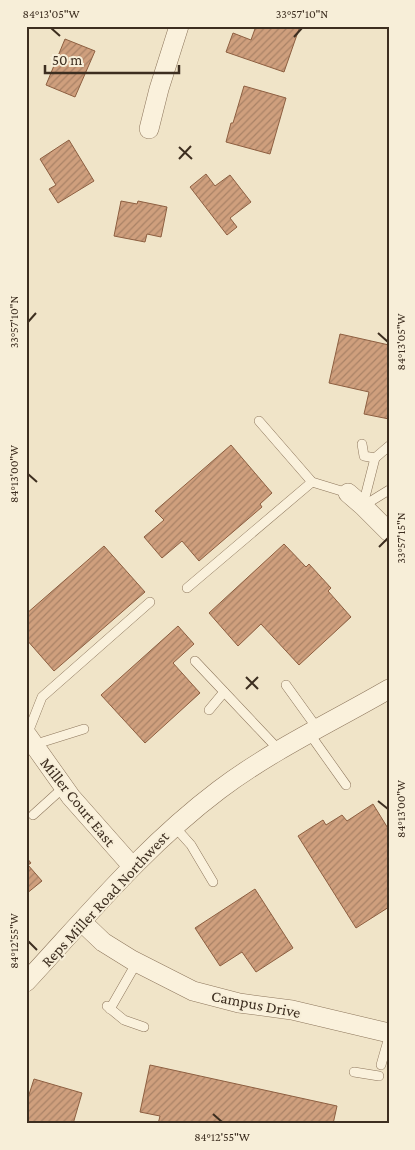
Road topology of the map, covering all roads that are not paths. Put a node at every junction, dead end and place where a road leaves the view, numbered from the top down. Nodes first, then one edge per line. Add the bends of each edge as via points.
1 (179, 26) edge
2 (149, 129) dead end
3 (259, 421) dead end
4 (362, 444) dead end
5 (389, 446) edge
6 (375, 458) junction
7 (312, 482) junction
8 (389, 490) edge
9 (348, 493) joint
10 (363, 506) junction
11 (389, 532) edge
12 (187, 588) dead end
13 (150, 602) dead end
14 (195, 661) dead end
15 (286, 686) dead end
16 (389, 689) edge
17 (224, 692) junction
18 (209, 710) dead end
19 (84, 729) dead end
20 (313, 730) junction
21 (29, 744) edge
22 (279, 750) junction
23 (346, 785) dead end
24 (64, 787) junction
25 (33, 815) dead end
26 (174, 826) junction
27 (132, 866) junction
28 (213, 882) dead end
29 (82, 922) junction
30 (137, 962) junction
31 (26, 982) edge
32 (144, 1027) dead end
33 (389, 1033) edge
34 (389, 1037) edge
35 (381, 1065) dead end
36 (354, 1072) dead end
37 (379, 1076) dead end

1 - 2 street
3 - 7 lane
4 - 6 lane via 364,456
5 - 6 lane
6 - 10 lane
7 - 9 lane
7 - 12 lane
8 - 10 lane
9 - 10 street
10 - 11 street
13 - 21 lane via 42,697
14 - 17 lane
15 - 20 lane
16 - 20 street, Reps Miller Road Northwest
17 - 18 lane
17 - 22 lane
19 - 21 lane
20 - 22 street, Reps Miller Road Northwest
20 - 23 lane
21 - 24 street, Miller Court East
22 - 26 street, Reps Miller Road Northwest via 220,789
24 - 25 lane
24 - 27 street, Miller Court East
26 - 27 street, Reps Miller Road Northwest
26 - 28 lane via 191,845
27 - 29 street, Reps Miller Road Northwest
29 - 30 street, Campus Drive via 103,942
29 - 31 street, Reps Miller Road Northwest
30 - 32 lane via 109,1008 124,1020
30 - 33 street, Campus Drive via 193,991
34 - 35 lane
36 - 37 lane

